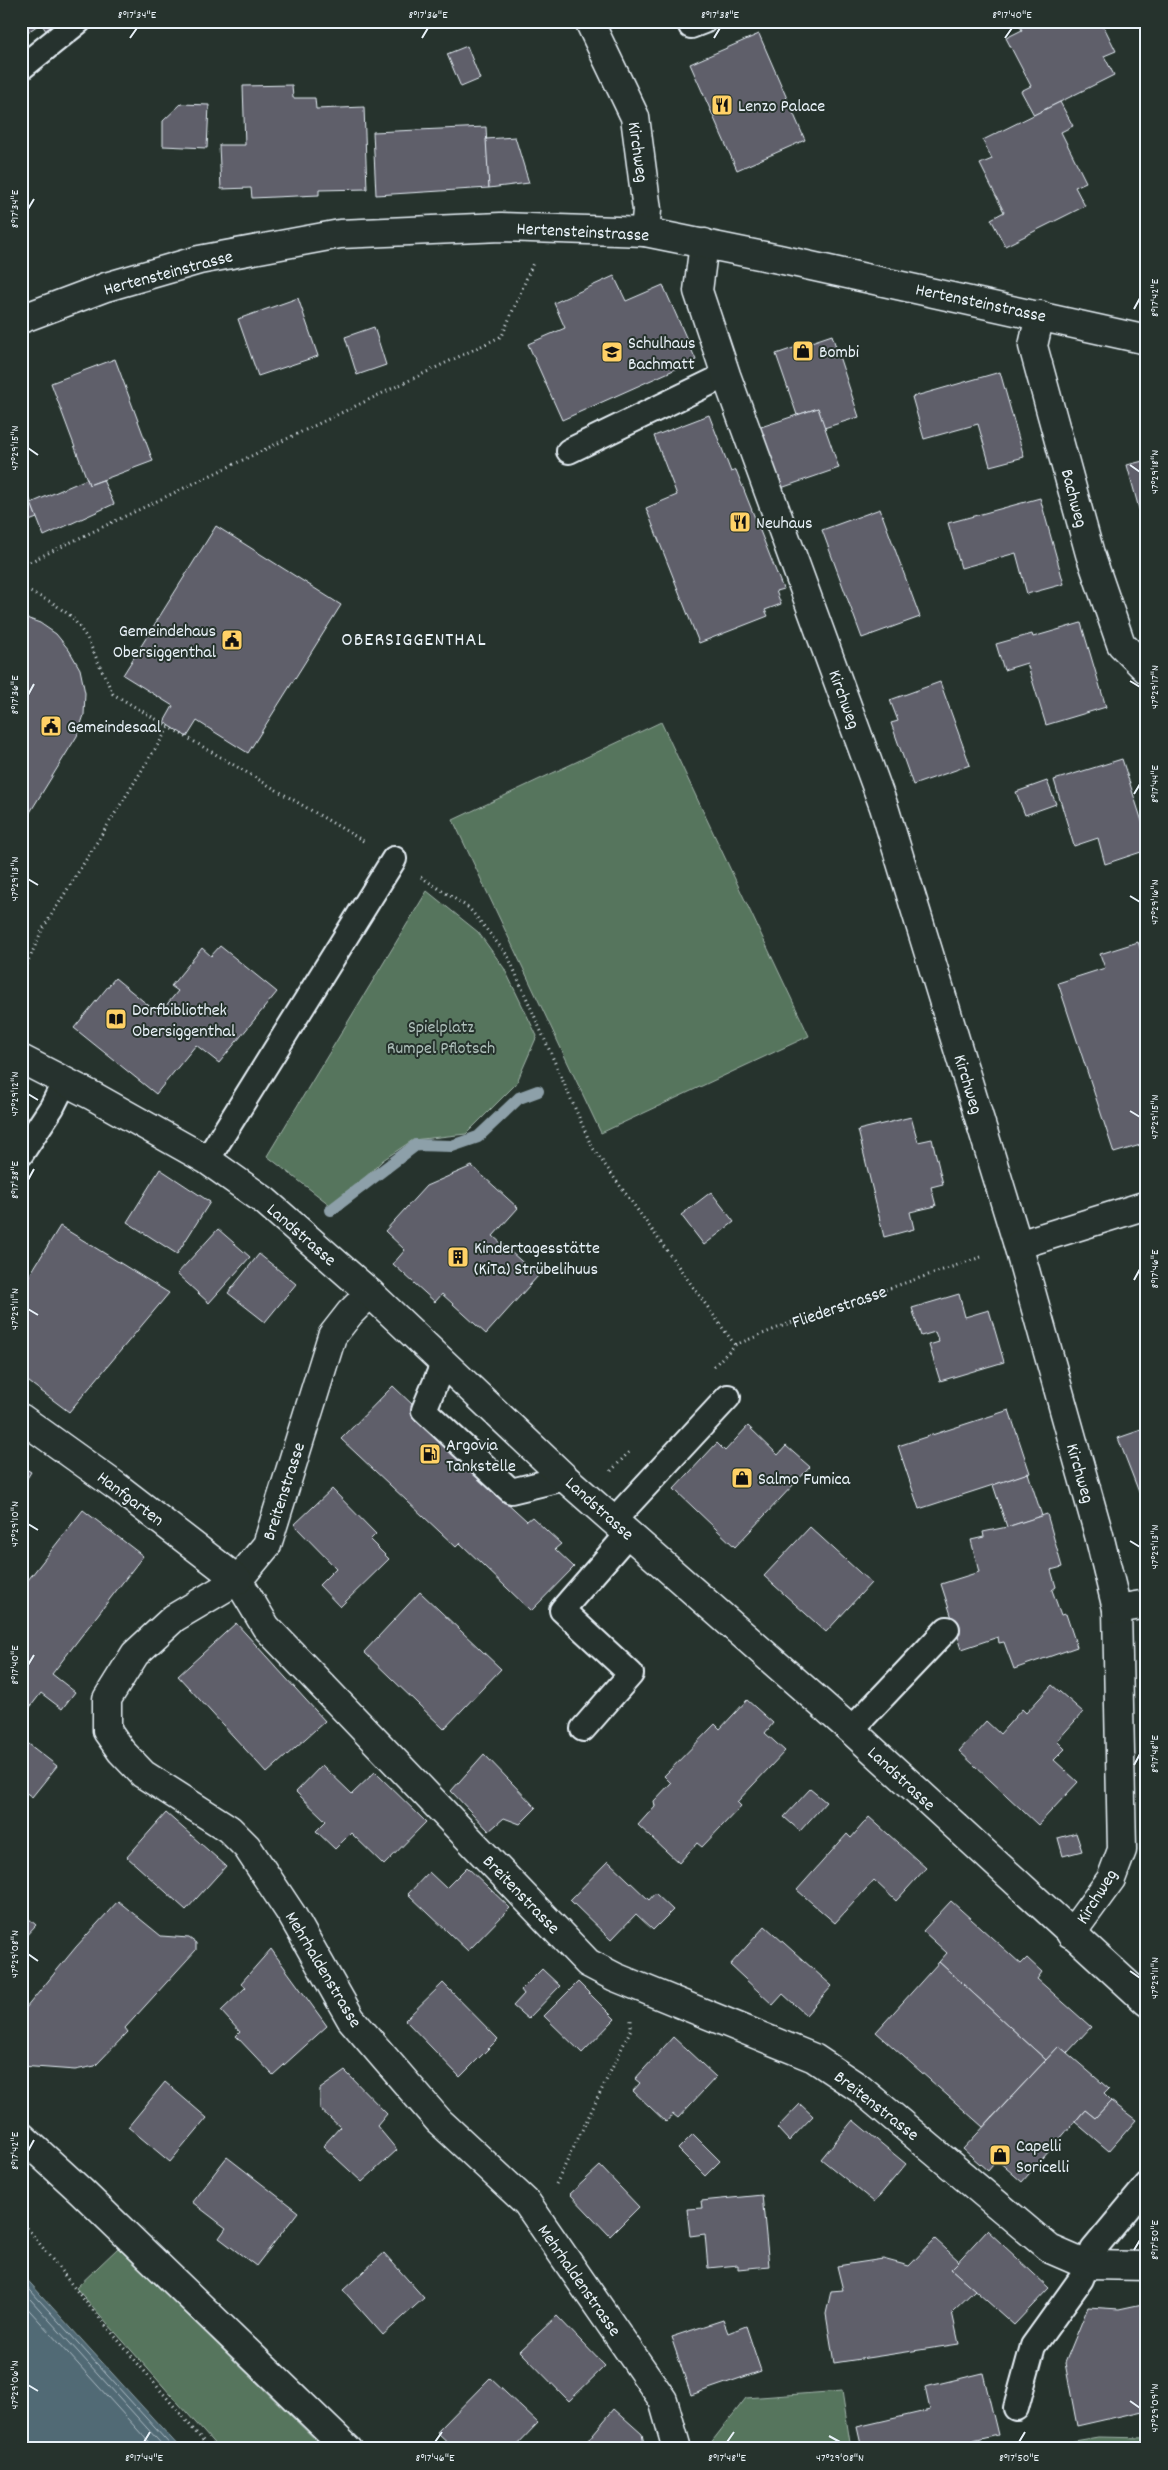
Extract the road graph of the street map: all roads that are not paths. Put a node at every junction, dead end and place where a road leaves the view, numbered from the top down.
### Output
1 (80, 21) edge
2 (589, 21) edge
3 (689, 21) edge
4 (704, 21) edge
5 (21, 68) edge
6 (645, 232) junction
7 (704, 243) junction
8 (1040, 315) junction
9 (21, 319) edge
10 (1147, 340) edge
11 (726, 375) junction
12 (569, 451) dead end
13 (1147, 670) edge
14 (394, 859) road end
15 (21, 1059) edge
16 (64, 1081) junction
17 (21, 1154) edge
18 (207, 1160) junction
19 (1147, 1205) edge
20 (1018, 1245) junction
21 (370, 1293) junction
22 (443, 1364) junction
23 (728, 1397) dead end
24 (21, 1418) edge
25 (565, 1478) junction
26 (621, 1528) junction
27 (238, 1580) junction
28 (1147, 1608) edge
29 (1117, 1609) junction
30 (947, 1629) dead end
31 (583, 1729) dead end
32 (851, 1730) junction
33 (1071, 1934) junction
34 (1147, 2002) edge
35 (21, 2136) edge
36 (1147, 2186) edge
37 (1087, 2265) junction
38 (1147, 2266) edge
39 (1016, 2408) dead end
40 (348, 2449) edge
41 (677, 2449) edge

1 - 5 lane
2 - 6 street, Kirchweg
3 - 4 lane
6 - 7 street, Hertensteinstrasse
6 - 9 street, Hertensteinstrasse
7 - 8 street, Hertensteinstrasse
7 - 11 street, Kirchweg
8 - 10 street, Hertensteinstrasse
8 - 13 street, Bachweg
11 - 12 lane
11 - 20 street, Kirchweg
14 - 18 lane
15 - 16 street, Landstrasse
16 - 17 lane
16 - 18 street, Landstrasse
18 - 21 street, Landstrasse
19 - 20 street
20 - 29 street, Kirchweg
21 - 22 street, Landstrasse
21 - 27 street, Breitenstrasse
22 - 25 street, Landstrasse
22 - 25 lane
23 - 26 lane
24 - 27 street, Hanfgarten
25 - 26 street, Landstrasse
26 - 31 lane
26 - 32 street, Landstrasse
27 - 37 street, Breitenstrasse
27 - 41 street, Mehrhaldenstrasse
28 - 29 street
29 - 33 street, Kirchweg
30 - 32 lane
32 - 33 street, Landstrasse
33 - 34 street, Landstrasse
35 - 40 street
36 - 37 lane
37 - 38 street, Breitenstrasse
37 - 39 lane

